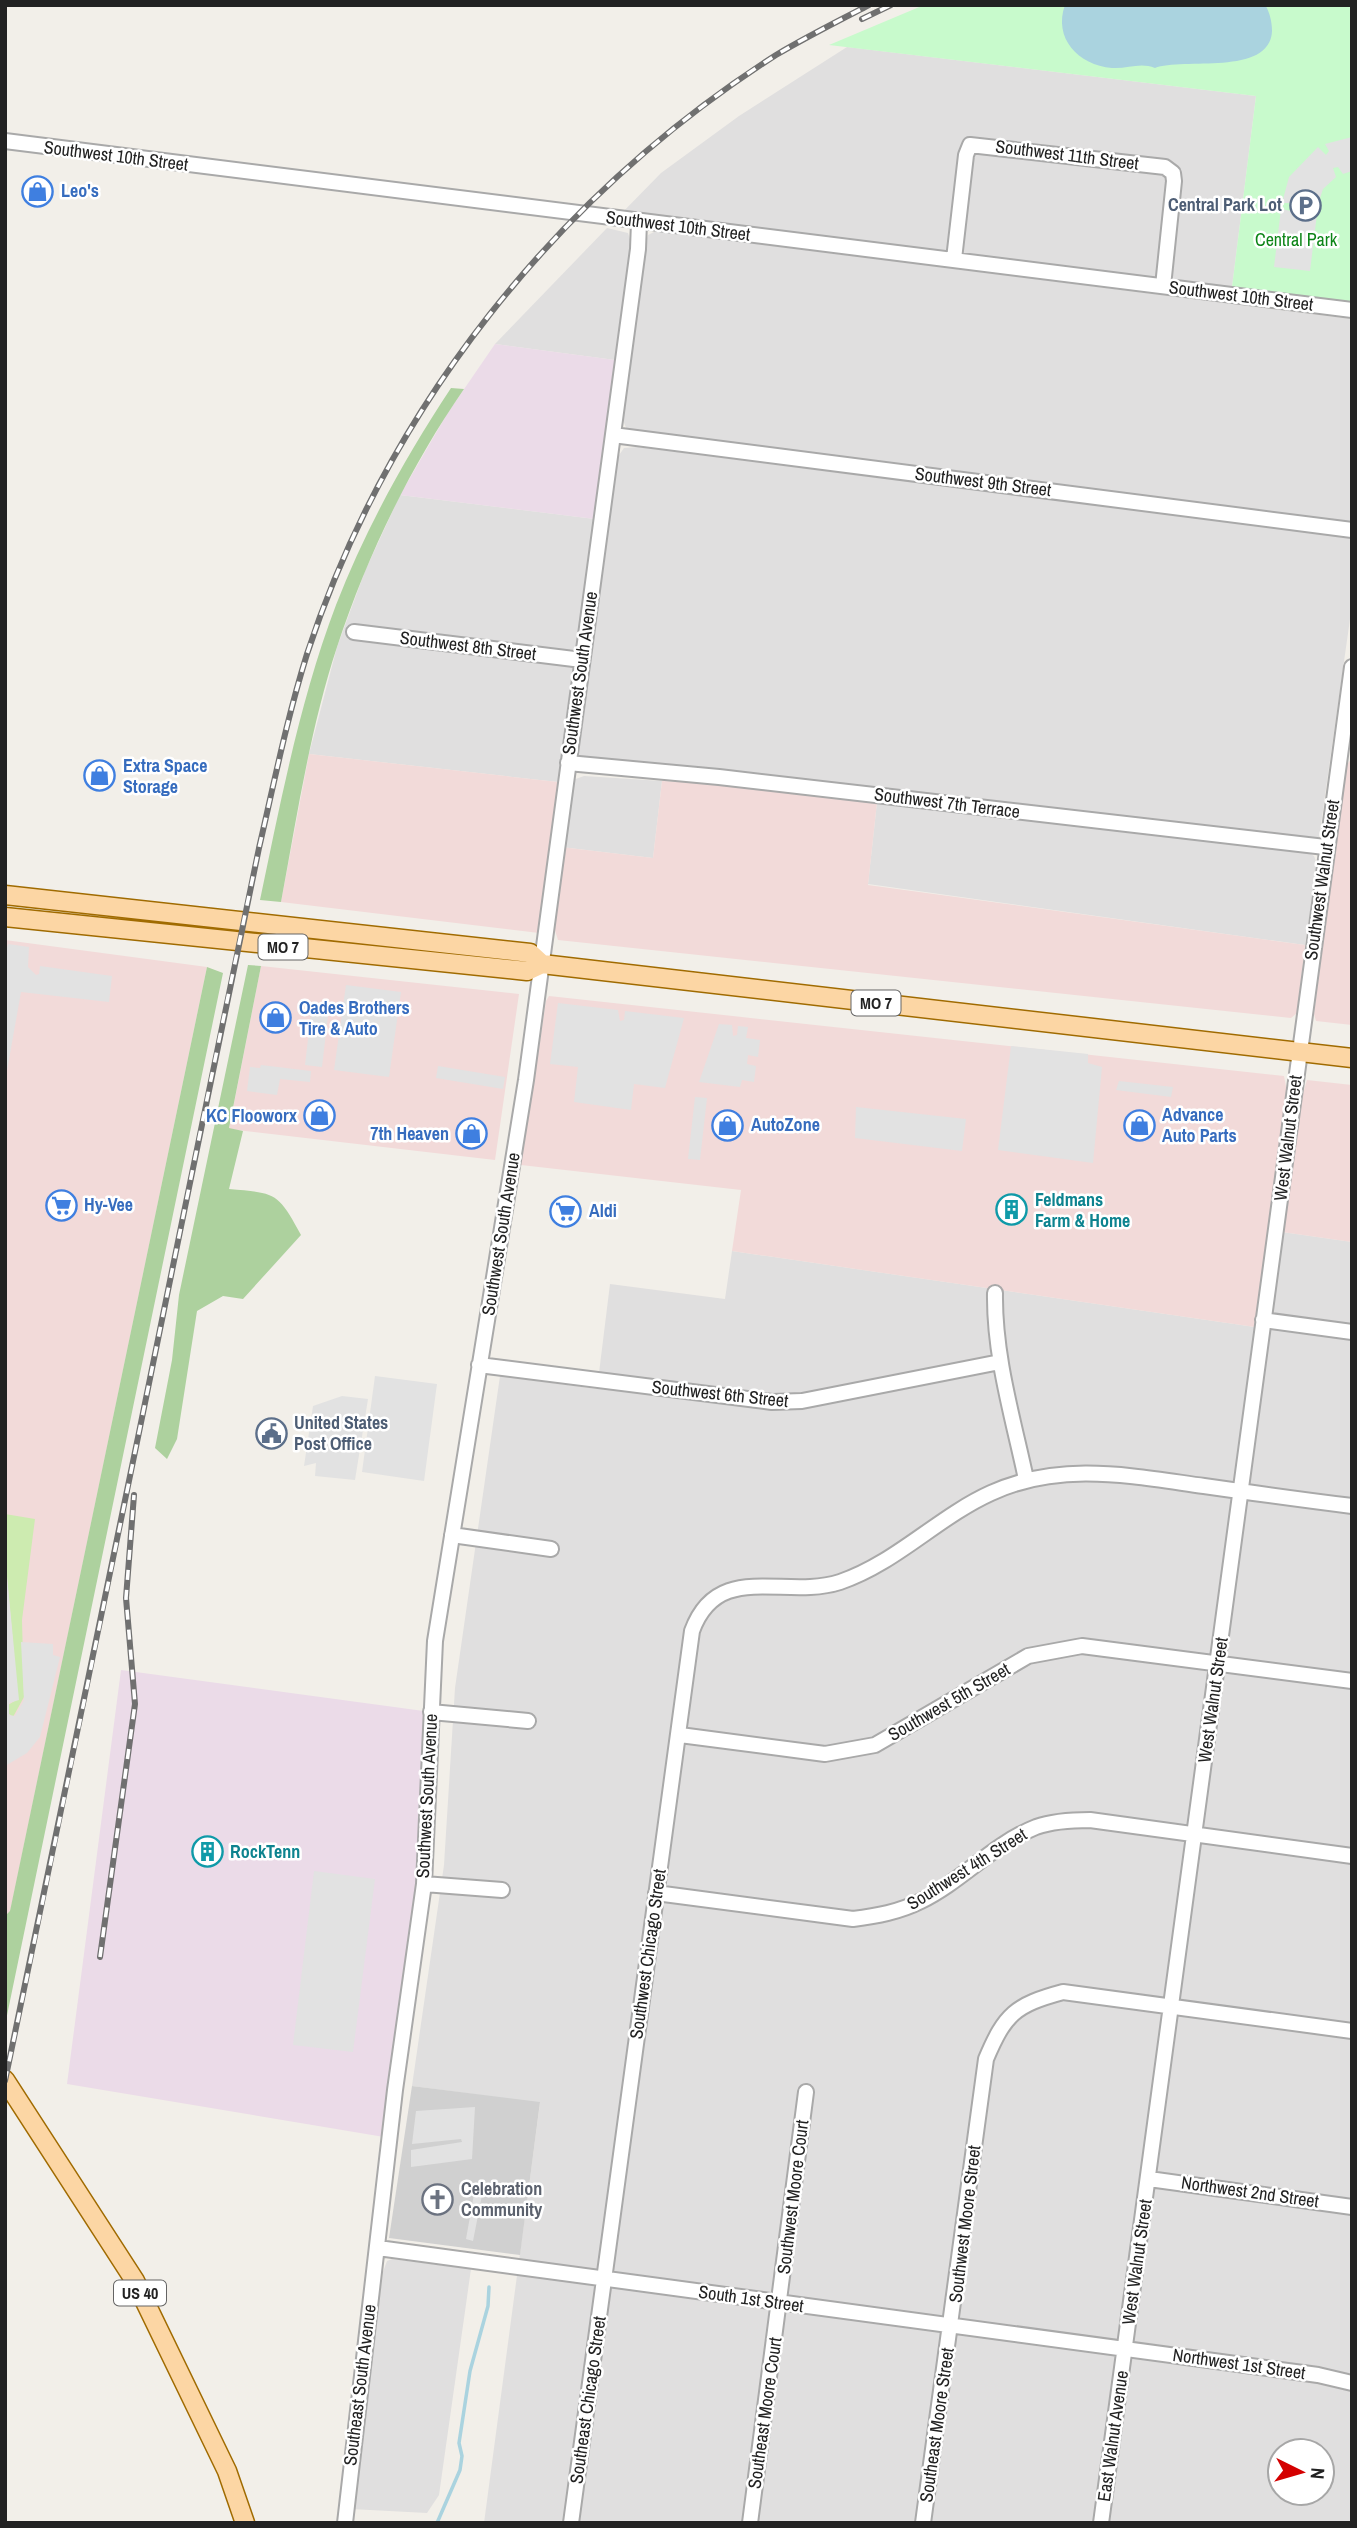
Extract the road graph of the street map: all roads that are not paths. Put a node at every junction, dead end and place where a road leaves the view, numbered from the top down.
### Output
1 (5, 141) edge
2 (639, 222) junction
3 (954, 259) junction
4 (1163, 286) junction
5 (1352, 310) edge
6 (613, 435) junction
7 (1352, 530) edge
8 (354, 632) dead end
9 (582, 660) junction
10 (1352, 667) edge
11 (1346, 747) edge
12 (568, 763) junction
13 (1325, 847) junction
14 (5, 895) edge
15 (5, 917) edge
16 (542, 964) junction
17 (1298, 1050) junction
18 (1352, 1058) edge
19 (995, 1293) dead end
20 (1263, 1320) junction
21 (1352, 1332) edge
22 (1000, 1362) junction
23 (480, 1365) junction
24 (1026, 1479) junction
25 (1240, 1491) junction
26 (1352, 1506) edge
27 (452, 1535) junction
28 (551, 1549) dead end
29 (1218, 1664) junction
30 (1352, 1681) edge
31 (431, 1712) junction
32 (528, 1721) dead end
33 (680, 1735) junction
34 (1194, 1835) junction
35 (1352, 1856) edge
36 (424, 1884) junction
37 (502, 1890) dead end
38 (656, 1894) junction
39 (1171, 2006) junction
40 (1352, 2031) edge
41 (5, 2080) edge
42 (806, 2092) dead end
43 (1149, 2179) junction
44 (1352, 2207) edge
45 (377, 2248) junction
46 (605, 2278) junction
47 (779, 2302) junction
48 (951, 2326) junction
49 (1125, 2349) junction
50 (1352, 2383) edge
51 (245, 2523) edge
52 (345, 2523) edge
53 (571, 2523) edge
54 (750, 2523) edge
55 (923, 2523) edge
56 (1101, 2523) edge

1 - 2 street, Southwest 10th Street
2 - 3 street, Southwest 10th Street
2 - 6 street, Southwest South Avenue
3 - 4 street, Southwest 10th Street
3 - 4 street, Southwest 11th Street
4 - 5 street, Southwest 10th Street
6 - 7 street, Southwest 9th Street
6 - 9 street, Southwest South Avenue
8 - 9 street, Southwest 8th Street
9 - 12 street, Southwest South Avenue
10 - 11 street, Southwest Walnut Street
11 - 13 street, Southwest Walnut Street
12 - 13 street, Southwest 7th Terrace
12 - 16 street, Southwest South Avenue
13 - 17 street, Southwest Walnut Street
14 - 16 main road, MO 7
15 - 16 main road, MO 7
16 - 17 main road, MO 7
16 - 23 street, Southwest South Avenue
17 - 18 main road, MO 7
17 - 20 street, West Walnut Street
19 - 22 street
20 - 21 street
20 - 25 street, West Walnut Street
22 - 23 street, Southwest 6th Street
22 - 24 street
23 - 27 street, Southwest South Avenue
24 - 25 street
24 - 33 street, Southwest Chicago Street
25 - 26 street
25 - 29 street, West Walnut Street
27 - 28 street
27 - 31 street, Southwest South Avenue
29 - 30 street, Southwest 5th Street
29 - 33 street, Southwest 5th Street
29 - 34 street, West Walnut Street
31 - 32 street
31 - 36 street, Southwest South Avenue
33 - 38 street, Southwest Chicago Street
34 - 35 street, Southwest 4th Street
34 - 38 street, Southwest 4th Street
34 - 39 street, West Walnut Street
36 - 37 street
36 - 45 street, Southwest South Avenue
38 - 46 street, Southwest Chicago Street
39 - 40 street, Southwest Moore Street
39 - 43 street, West Walnut Street
39 - 48 street, Southwest Moore Street
41 - 51 main road, US 40
42 - 47 street, Southwest Moore Court
43 - 44 street, Northwest 2nd Street
43 - 49 street, West Walnut Street
45 - 46 street, South 1st Street
45 - 52 street, Southeast South Avenue
46 - 47 street, South 1st Street
46 - 53 street, Southeast Chicago Street
47 - 48 street, South 1st Street
47 - 54 street, Southeast Moore Court
48 - 49 street, South 1st Street
48 - 55 street, Southeast Moore Street
49 - 50 street, Northwest 1st Street
49 - 56 street, East Walnut Avenue

